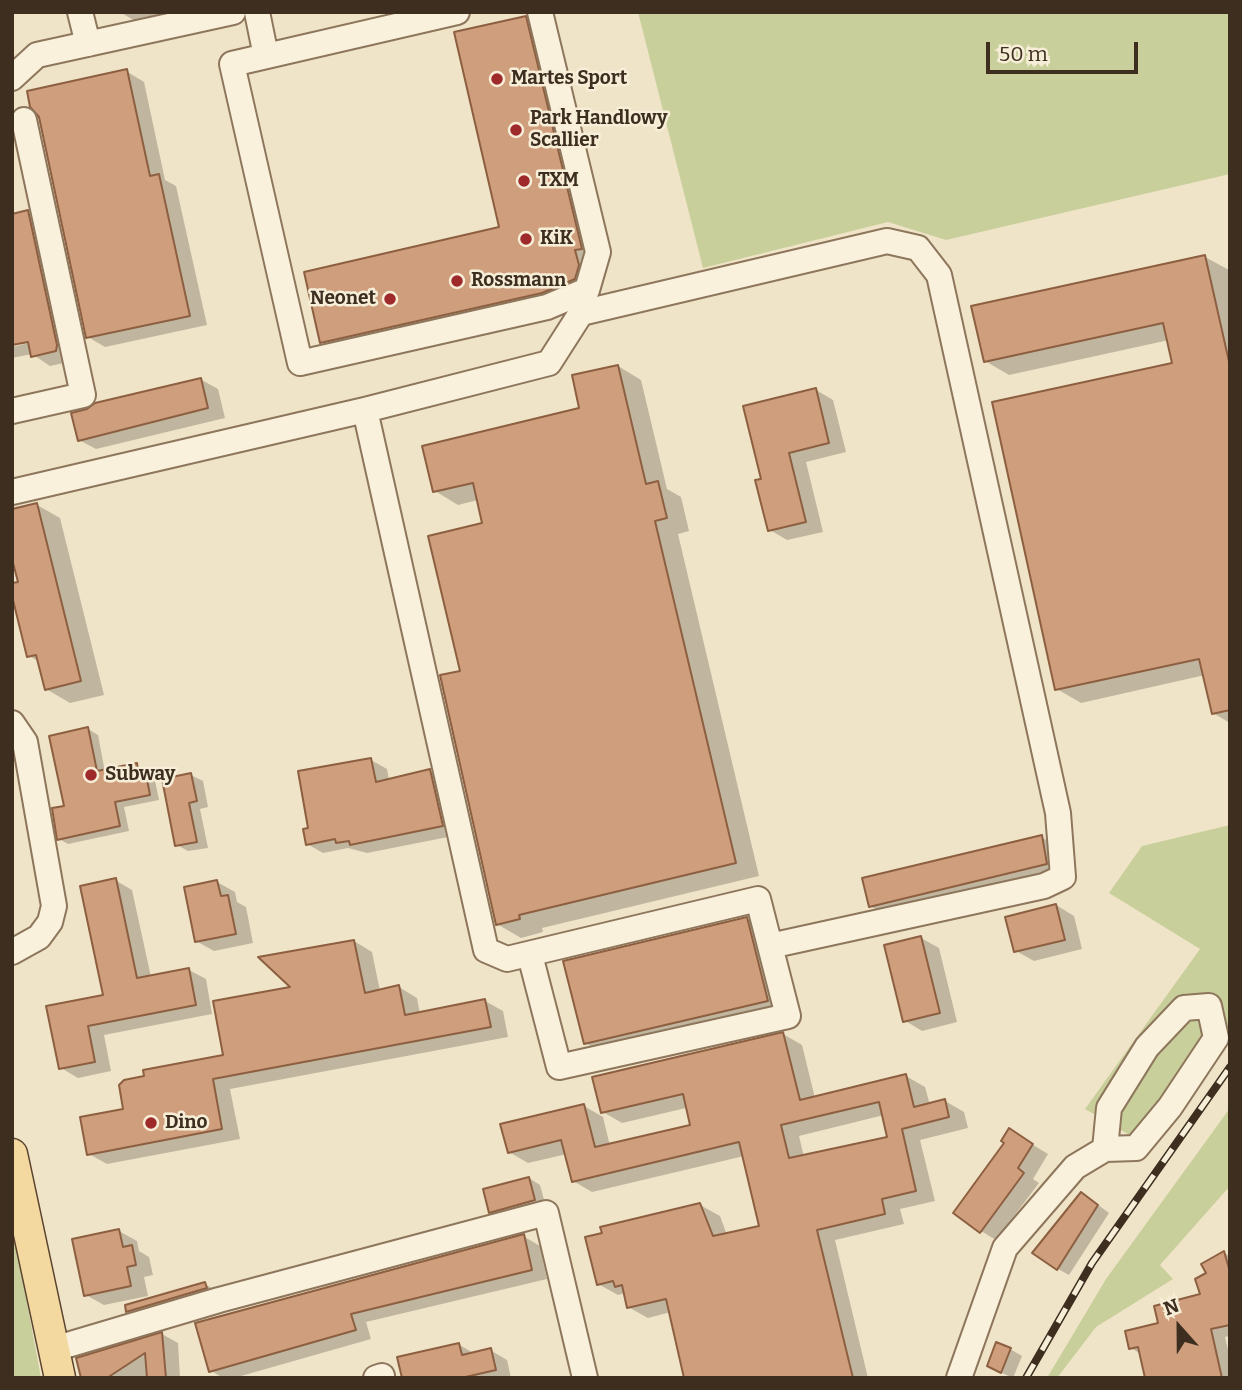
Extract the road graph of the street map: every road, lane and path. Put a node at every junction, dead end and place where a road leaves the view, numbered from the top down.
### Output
1 (80, 12) edge
2 (233, 12) edge
3 (257, 12) edge
4 (457, 12) edge
5 (540, 12) edge
6 (88, 44) junction
7 (266, 56) junction
8 (12, 78) edge
9 (24, 120) dead end
10 (365, 410) junction
11 (12, 411) edge
12 (12, 492) edge
13 (12, 723) edge
14 (770, 946) junction
15 (12, 952) edge
16 (530, 955) junction
17 (1105, 1149) junction
18 (12, 1154) edge
19 (57, 1363) edge
20 (585, 1378) edge
21 (959, 1378) edge

1 - 6 street
2 - 6 street
3 - 7 street
4 - 7 street
5 - 7 street
6 - 8 street
9 - 11 street
10 - 12 street
10 - 14 street
10 - 16 street
13 - 15 street
14 - 16 street
14 - 16 street
17 - 17 street
17 - 21 street
18 - 19 main road
19 - 20 street

